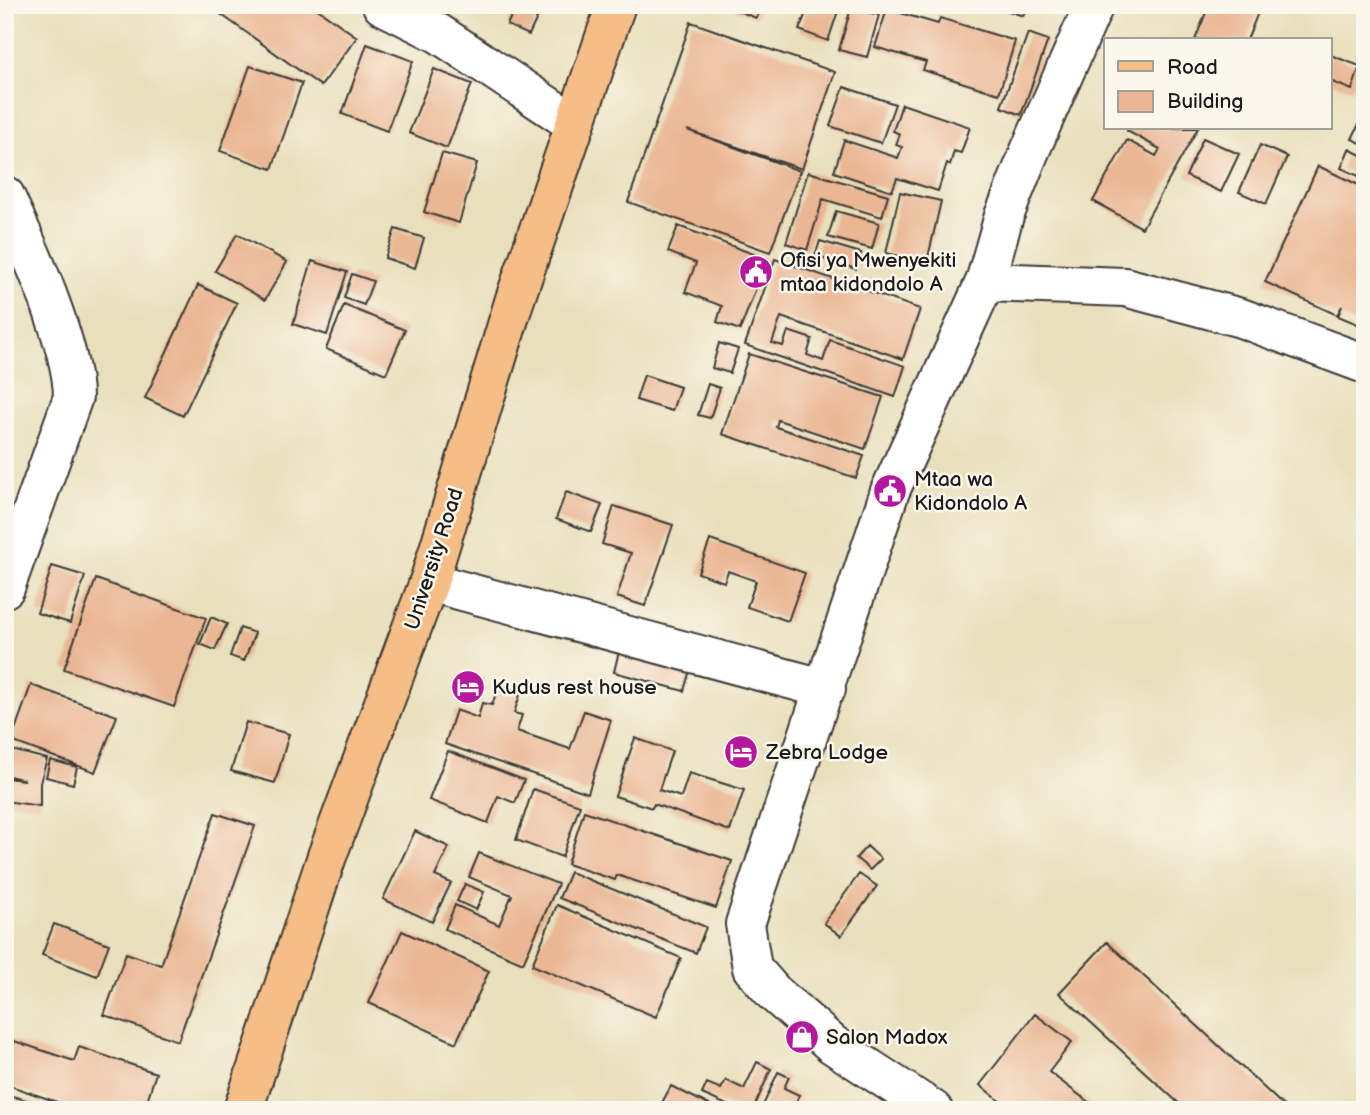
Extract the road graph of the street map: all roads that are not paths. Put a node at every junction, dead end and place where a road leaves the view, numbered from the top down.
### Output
1 (382, 5) edge
2 (616, 5) edge
3 (1094, 5) edge
4 (575, 124) junction
5 (5, 196) edge
6 (985, 282) junction
7 (1365, 364) edge
8 (429, 582) junction
9 (5, 588) edge
10 (826, 689) junction
11 (243, 1110) edge
12 (933, 1110) edge

1 - 4 street
2 - 4 main road, University Road
3 - 6 street
4 - 8 main road, University Road
5 - 9 street
6 - 7 street
6 - 10 street
8 - 10 street
8 - 11 main road, University Road
10 - 12 street

